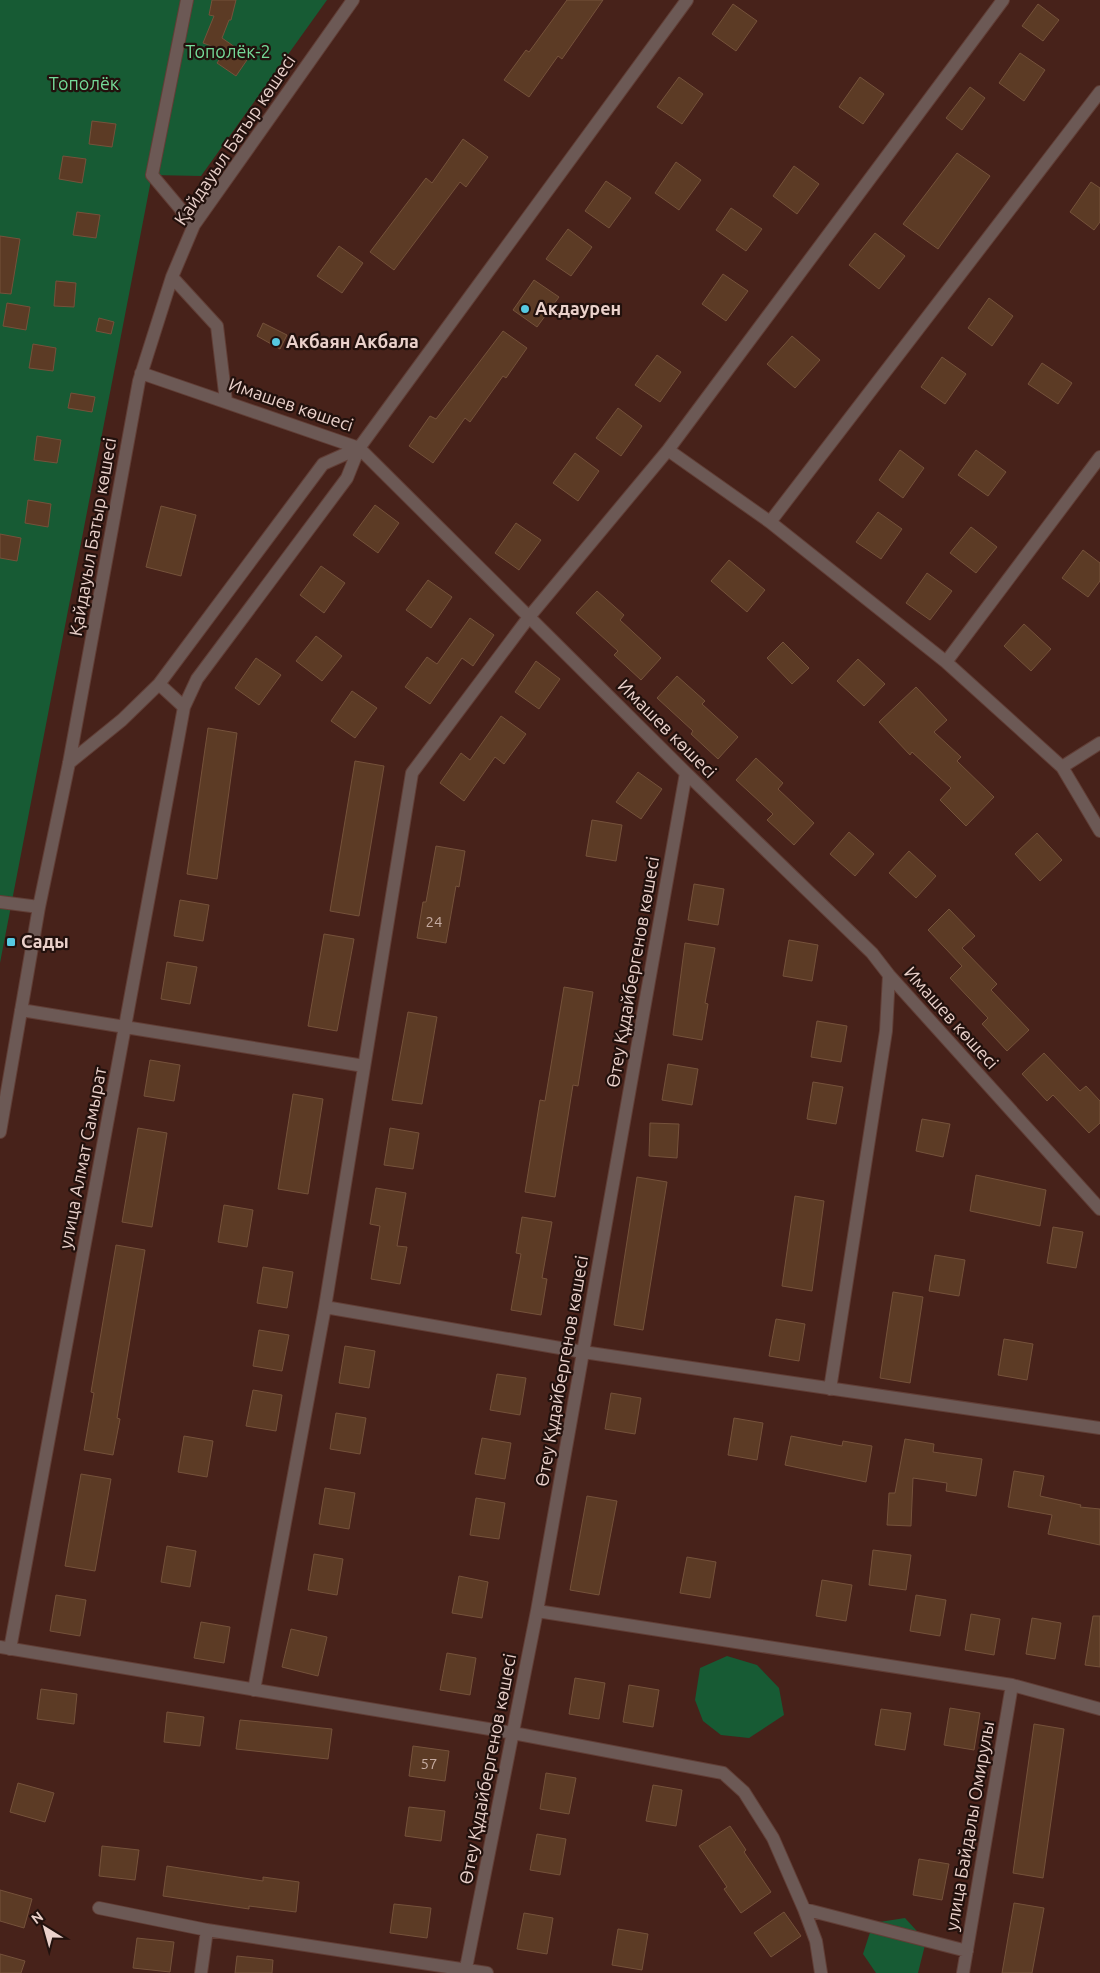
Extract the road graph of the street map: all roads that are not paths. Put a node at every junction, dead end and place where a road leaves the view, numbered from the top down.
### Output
1 (187, 0) edge
2 (353, 0) edge
3 (687, 0) edge
4 (1003, 0) edge
5 (1100, 92) edge
6 (194, 225) junction
7 (172, 277) junction
8 (141, 373) junction
9 (226, 401) junction
10 (359, 448) junction
11 (668, 450) junction
12 (1100, 457) edge
13 (770, 522) junction
14 (529, 617) junction
15 (946, 662) junction
16 (159, 684) junction
17 (184, 707) junction
18 (1100, 743) edge
19 (69, 763) junction
20 (1062, 768) junction
21 (686, 773) junction
22 (1100, 831) edge
23 (0, 902) edge
24 (39, 907) junction
25 (889, 975) junction
26 (21, 1010) junction
27 (126, 1027) junction
28 (364, 1066) junction
29 (0, 1132) edge
30 (1100, 1209) edge
31 (325, 1307) junction
32 (583, 1352) junction
33 (830, 1389) junction
34 (1100, 1428) edge
35 (537, 1611) junction
36 (5, 1648) edge
37 (1012, 1685) junction
38 (254, 1690) junction
39 (1100, 1710) edge
40 (513, 1733) junction
41 (99, 1908) dead end
42 (804, 1909) junction
43 (208, 1930) junction
44 (967, 1951) junction
45 (465, 1971) edge
46 (201, 1973) edge
47 (487, 1973) edge
48 (821, 1973) edge
49 (963, 1973) edge

1 - 6 street
2 - 6 street, Қайдауыл Батыр көшесі
3 - 10 street, улица Алмат Самырат
4 - 11 street
5 - 13 street
6 - 7 street, Қайдауыл Батыр көшесі
7 - 8 street, Қайдауыл Батыр көшесі
7 - 9 street
8 - 9 street, Имашев көшесі
8 - 19 street, Қайдауыл Батыр көшесі
9 - 10 street, Имашев көшесі
10 - 14 street, Имашев көшесі
10 - 16 street
10 - 17 street, улица Алмат Самырат
11 - 13 street
11 - 14 street
12 - 15 street
13 - 15 street
14 - 21 street, Имашев көшесі
14 - 28 street
15 - 20 street
16 - 17 street
16 - 19 street
17 - 27 street, улица Алмат Самырат
18 - 20 street
19 - 24 street, Қайдауыл Батыр көшесі
20 - 22 street
21 - 25 street, Имашев көшесі
21 - 32 street, Өтеу Құдайбергенов көшесі
23 - 24 street
24 - 26 street, Қайдауыл Батыр көшесі
25 - 30 street, Имашев көшесі
25 - 33 street
26 - 27 street
26 - 29 street, Қайдауыл Батыр көшесі
27 - 28 street
27 - 36 street, улица Алмат Самырат
28 - 31 street
31 - 32 street
31 - 38 street
32 - 33 street
32 - 35 street, Өтеу Құдайбергенов көшесі
33 - 34 street
35 - 37 street
35 - 40 street, Өтеу Құдайбергенов көшесі
36 - 38 street
37 - 39 street
37 - 44 street, улица Байдалы Омирулы
38 - 40 street
40 - 42 street
40 - 45 street, Өтеу Құдайбергенов көшесі
41 - 43 street
42 - 44 street
42 - 48 street
43 - 45 street
43 - 46 street
44 - 49 street, улица Байдалы Омирулы
45 - 47 street

